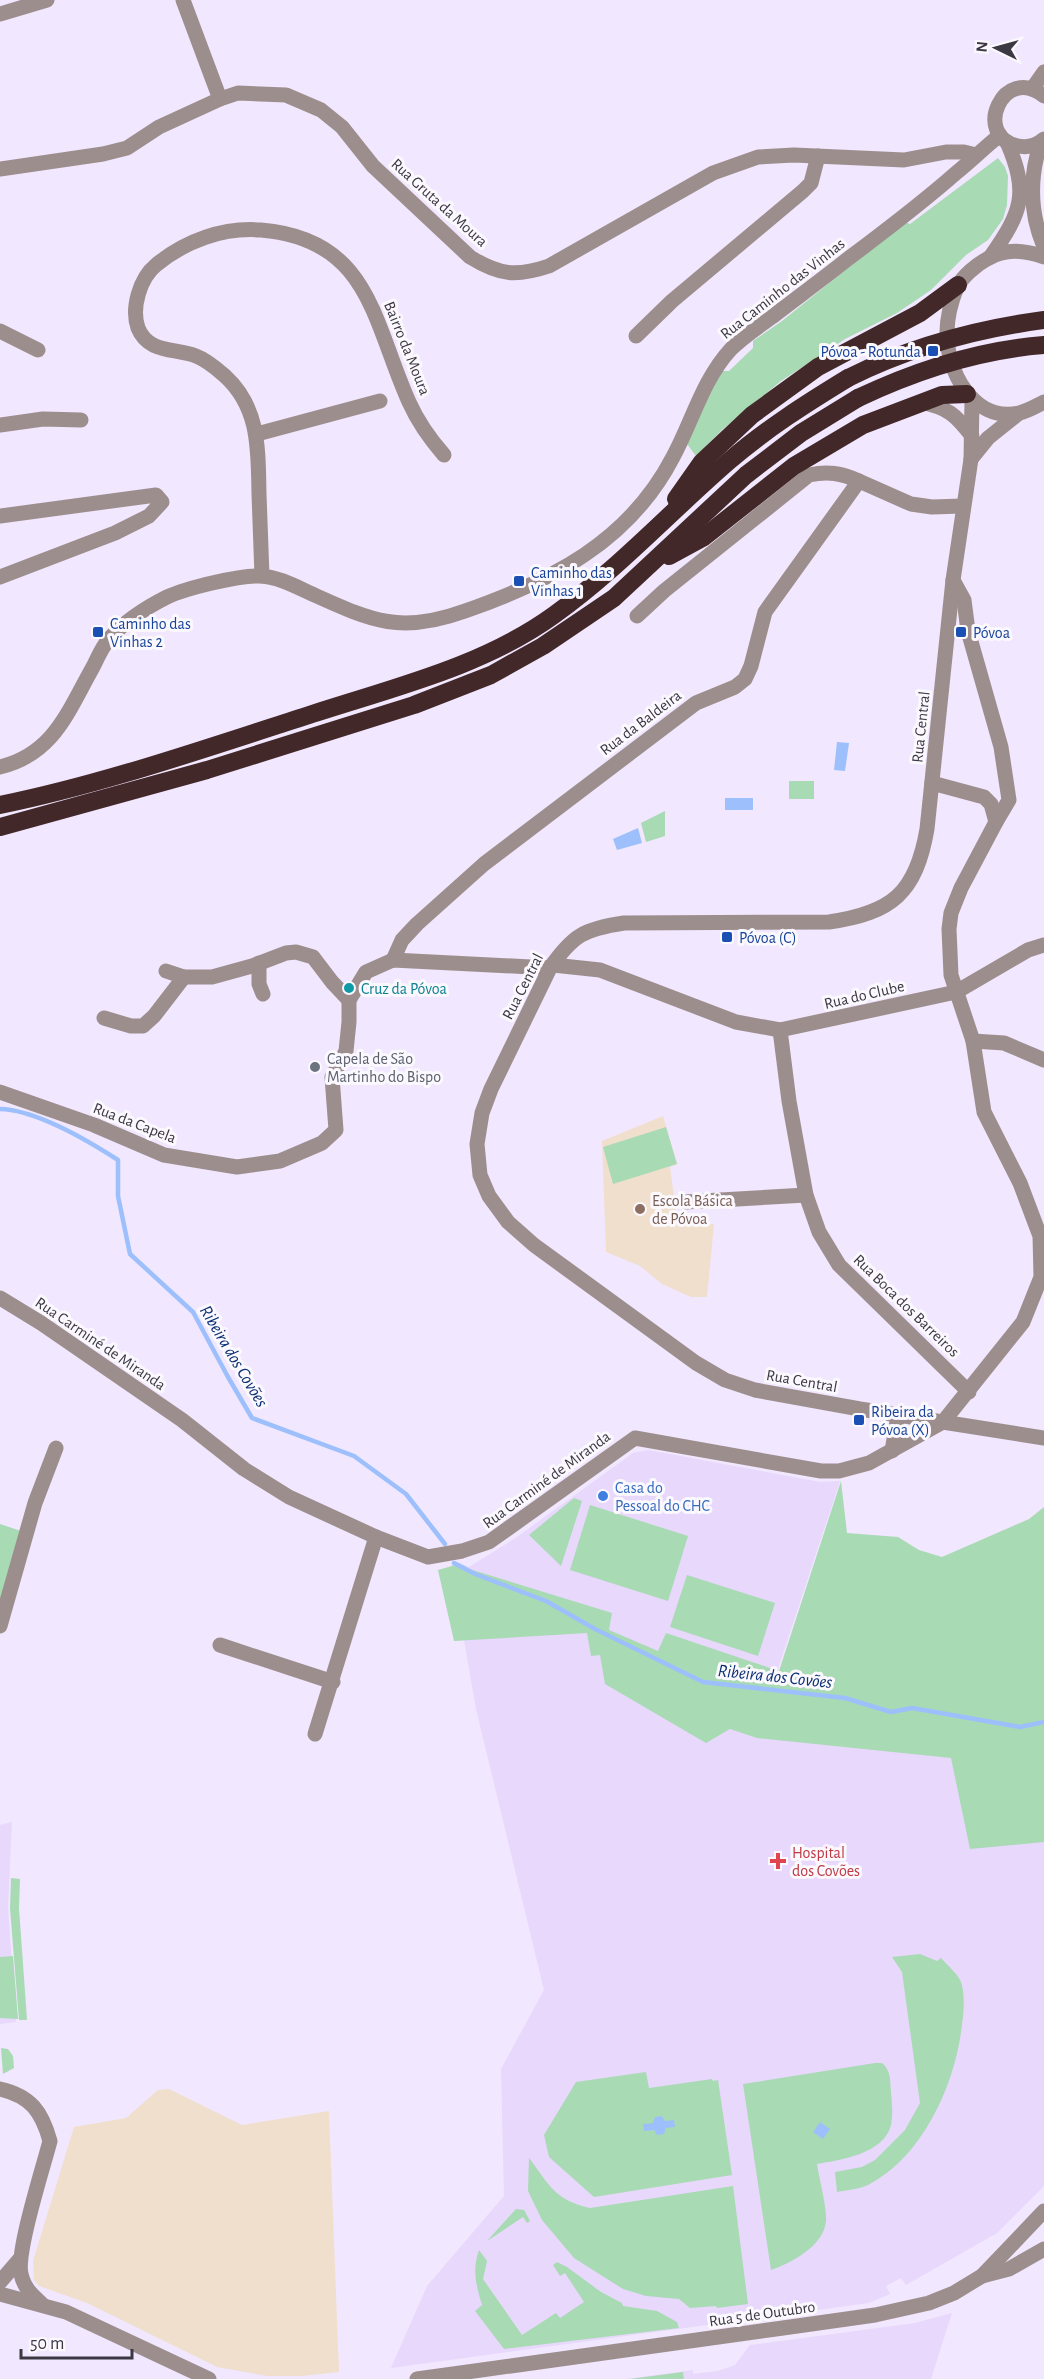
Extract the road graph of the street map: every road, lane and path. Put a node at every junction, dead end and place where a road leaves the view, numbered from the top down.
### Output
1 (47, 0) edge
2 (183, 0) edge
3 (0, 14) edge
4 (1044, 72) edge
5 (1038, 93) edge
6 (220, 99) junction
7 (1004, 138) junction
8 (1042, 140) edge
9 (976, 155) junction
10 (818, 156) junction
11 (0, 169) edge
12 (1044, 247) edge
13 (991, 256) junction
14 (1044, 258) edge
15 (958, 285) junction
16 (1044, 320) edge
17 (0, 331) edge
18 (636, 336) dead end
19 (1044, 345) edge
20 (38, 350) dead end
21 (969, 397) junction
22 (380, 401) dead end
23 (921, 402) junction
24 (1044, 402) edge
25 (1019, 413) junction
26 (81, 420) dead end
27 (0, 425) edge
28 (257, 434) junction
29 (972, 436) junction
30 (444, 455) dead end
31 (971, 459) junction
32 (859, 480) junction
33 (963, 506) junction
34 (0, 516) edge
35 (656, 528) junction
36 (644, 570) junction
37 (262, 576) junction
38 (0, 577) edge
39 (953, 580) junction
40 (637, 616) dead end
41 (0, 767) edge
42 (932, 783) junction
43 (0, 805) edge
44 (996, 822) junction
45 (0, 827) edge
46 (1044, 945) edge
47 (393, 960) junction
48 (259, 963) junction
49 (551, 966) junction
50 (166, 971) dead end
51 (366, 972) junction
52 (184, 977) junction
53 (334, 985) junction
54 (956, 992) junction
55 (262, 994) dead end
56 (349, 1000) junction
57 (104, 1018) dead end
58 (780, 1030) junction
59 (973, 1041) junction
60 (1044, 1060) edge
61 (0, 1092) edge
62 (806, 1195) junction
63 (686, 1202) dead end
64 (0, 1298) edge
65 (969, 1392) junction
66 (898, 1415) junction
67 (943, 1422) junction
68 (1044, 1438) edge
69 (56, 1448) dead end
70 (892, 1451) junction
71 (376, 1537) junction
72 (0, 1626) edge
73 (220, 1645) dead end
74 (333, 1682) junction
75 (315, 1734) dead end
76 (0, 2089) edge
77 (1044, 2211) edge
78 (1039, 2229) edge
79 (1044, 2249) edge
80 (19, 2260) junction
81 (982, 2276) junction
82 (0, 2282) edge
83 (0, 2294) edge
84 (42, 2304) junction
85 (446, 2377) edge
86 (209, 2379) edge
87 (417, 2379) edge

1 - 3 street
2 - 6 street
4 - 5 street
5 - 7 street
6 - 10 street, Rua Gruta da Moura
6 - 11 street, Rua Gruta da Moura
7 - 8 street
7 - 9 street, Rua Caminho das Vinhas
7 - 13 street
8 - 12 street
9 - 10 street, Rua Gruta da Moura
9 - 37 street, Rua Caminho das Vinhas
10 - 18 street
13 - 14 street
13 - 15 street
15 - 21 street
15 - 35 highway
16 - 35 highway, bridge
17 - 20 street
19 - 36 highway, bridge
21 - 23 highway
21 - 25 street
21 - 29 street, Rua Central
22 - 28 street
23 - 29 street
23 - 36 highway
24 - 25 street
25 - 31 street
26 - 27 street
28 - 30 street, Bairro da Moura
28 - 37 street, Bairro da Moura
29 - 31 street, Rua Central
31 - 33 street, Rua Central
32 - 33 street
32 - 40 street
32 - 47 street, Rua da Baldeira
33 - 39 street, Rua Central
34 - 38 street
35 - 43 highway
36 - 45 highway
37 - 41 street, Rua Caminho das Vinhas
39 - 42 street, Rua Central
39 - 44 street, Rua Carminé de Miranda
42 - 44 street
42 - 49 street, Rua Central
44 - 54 street, Rua Carminé de Miranda
46 - 54 street, Rua do Clube
47 - 49 street
47 - 51 street
48 - 52 street
48 - 53 street
48 - 55 street
49 - 58 street
49 - 66 street, Rua Central
50 - 52 street
51 - 53 street
51 - 56 street
52 - 57 street
53 - 56 street
54 - 58 street, Rua do Clube
54 - 59 street, Rua Carminé de Miranda
56 - 61 street, Rua da Capela
58 - 62 street, Rua Boca dos Barreiros
59 - 60 street
59 - 65 street, Rua Carminé de Miranda
62 - 63 street
62 - 65 street, Rua Boca dos Barreiros
64 - 71 street, Rua Carminé de Miranda
65 - 67 street, Rua Carminé de Miranda
66 - 67 street, Rua Central
66 - 70 street
67 - 68 street, Rua Central
67 - 70 street, Rua Carminé de Miranda
69 - 72 street
70 - 71 street, Rua Carminé de Miranda
71 - 74 street
73 - 74 street
74 - 75 street
76 - 80 street
77 - 78 street, Rua 5 de Outubro
78 - 81 street, Rua 5 de Outubro
79 - 81 street
80 - 82 street
80 - 84 street
81 - 85 street, Rua 5 de Outubro
83 - 84 street
84 - 86 street
85 - 87 street, Rua 5 de Outubro

